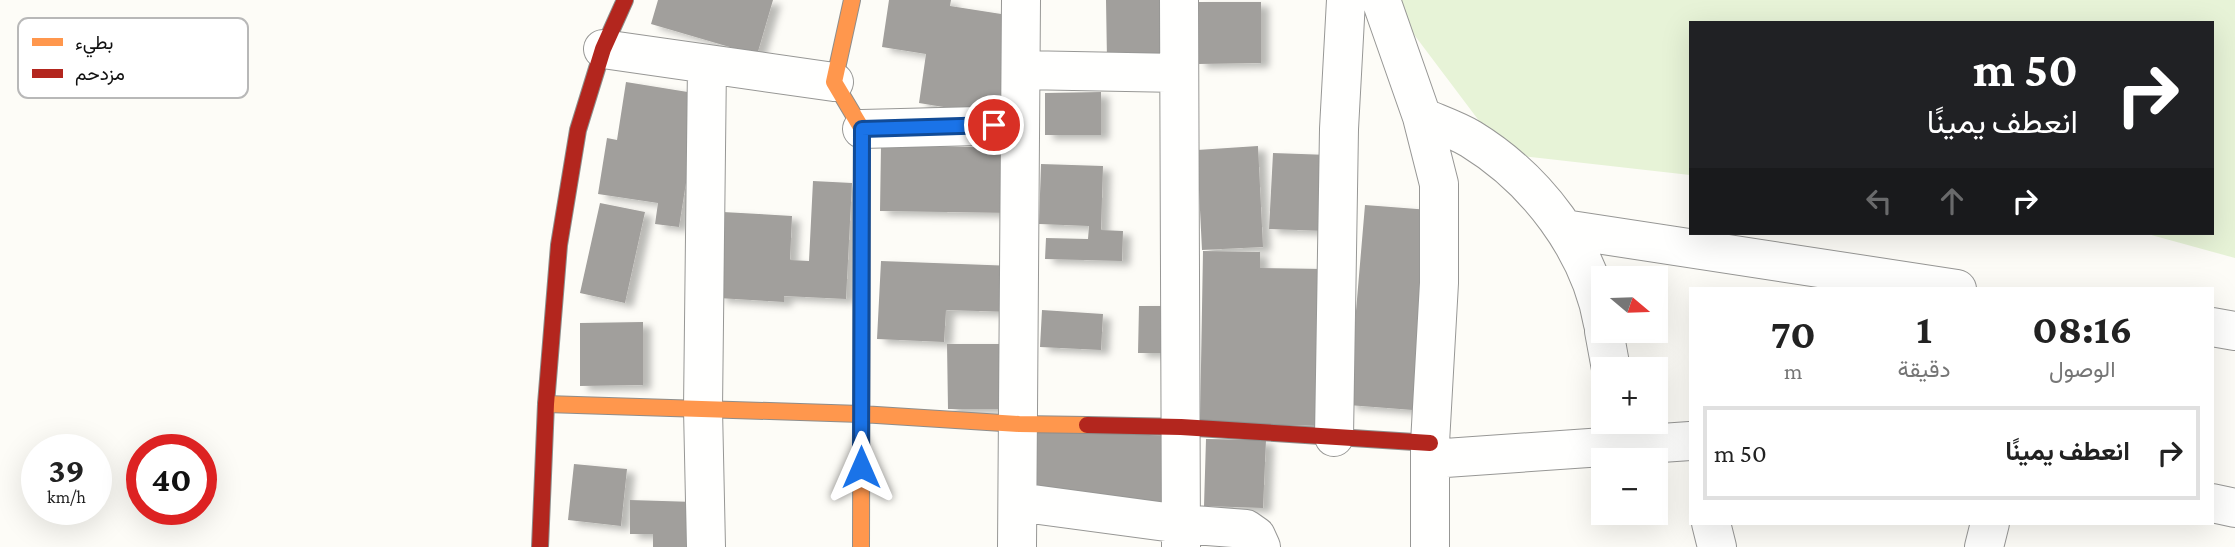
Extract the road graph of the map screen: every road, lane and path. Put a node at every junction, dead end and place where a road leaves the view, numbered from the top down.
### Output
1 (625, 0) edge
2 (852, 0) edge
3 (1021, 0) edge
4 (1179, 0) edge
5 (1346, 0) edge
6 (1381, 0) edge
7 (603, 49) junction
8 (707, 64) junction
9 (1021, 70) junction
10 (1179, 73) junction
11 (834, 82) junction
12 (1422, 117) junction
13 (1020, 125) junction
14 (862, 129) junction
15 (1564, 229) junction
16 (1591, 278) edge
17 (1944, 287) edge
18 (2214, 327) edge
19 (2235, 331) edge
20 (546, 404) junction
21 (703, 409) junction
22 (861, 414) junction
23 (1019, 424) junction
24 (1181, 427) junction
25 (1609, 434) edge
26 (1629, 434) edge
27 (1334, 437) junction
28 (1689, 441) edge
29 (1430, 451) junction
30 (1018, 502) junction
31 (2214, 503) edge
32 (2235, 508) edge
33 (1712, 525) edge
34 (1990, 525) edge
35 (1181, 536) edge
36 (540, 547) edge
37 (706, 547) edge
38 (862, 547) edge
39 (1017, 547) edge
40 (1261, 547) edge
41 (1430, 547) edge
42 (1717, 547) edge
43 (1984, 547) edge

1 - 7 street
2 - 11 street
3 - 9 street
4 - 10 street
5 - 27 street
6 - 12 street
7 - 8 street
7 - 20 street
8 - 11 street
8 - 21 street
9 - 10 street
9 - 13 street
10 - 24 street
11 - 14 street
12 - 15 street
12 - 29 street
13 - 14 street
13 - 23 street
14 - 22 street
15 - 16 street
15 - 17 street
18 - 19 street
20 - 21 street
20 - 36 street
21 - 22 street
21 - 37 street
22 - 23 street
22 - 38 street
23 - 24 street
23 - 30 street
24 - 27 street
24 - 35 street
25 - 29 street
26 - 28 street
27 - 29 street
29 - 41 street
30 - 35 street
30 - 39 street
31 - 32 street
33 - 42 street
34 - 43 street
35 - 40 street

